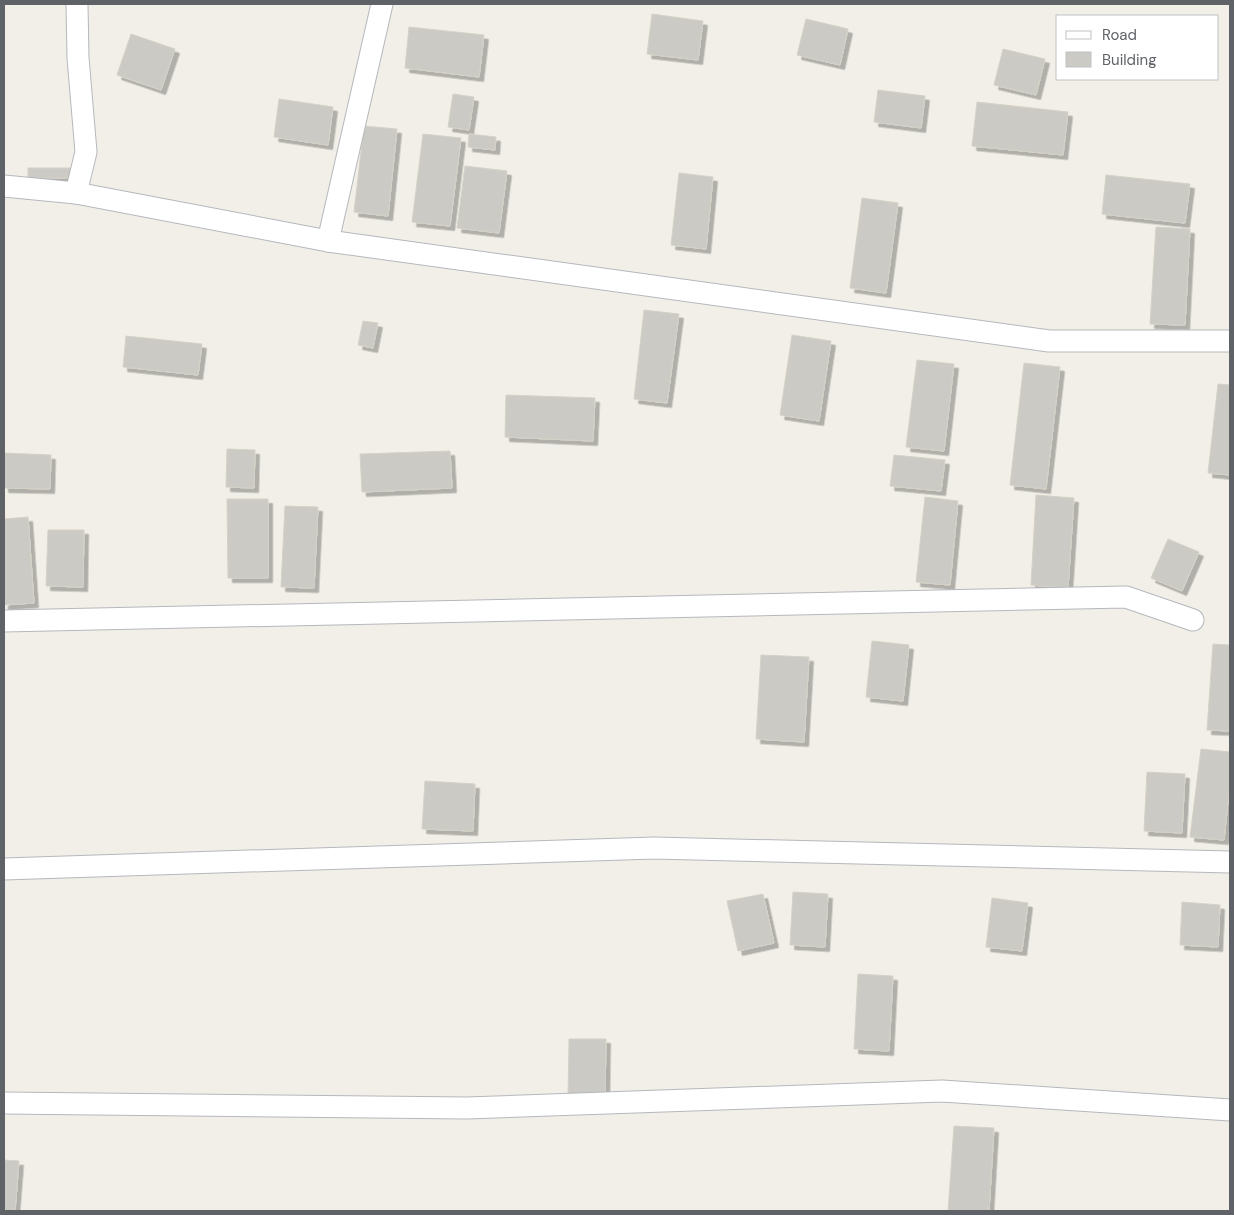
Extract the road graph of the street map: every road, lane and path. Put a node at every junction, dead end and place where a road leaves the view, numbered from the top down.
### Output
1 (77, 4) edge
2 (382, 4) edge
3 (4, 186) edge
4 (76, 193) junction
5 (328, 241) junction
6 (1230, 341) edge
7 (1194, 620) dead end
8 (4, 621) edge
9 (1230, 862) edge
10 (4, 869) edge
11 (4, 1103) edge
12 (1230, 1110) edge

1 - 4 street
2 - 5 street
3 - 4 street
4 - 5 street
5 - 6 street
7 - 8 street
9 - 10 street
11 - 12 street

